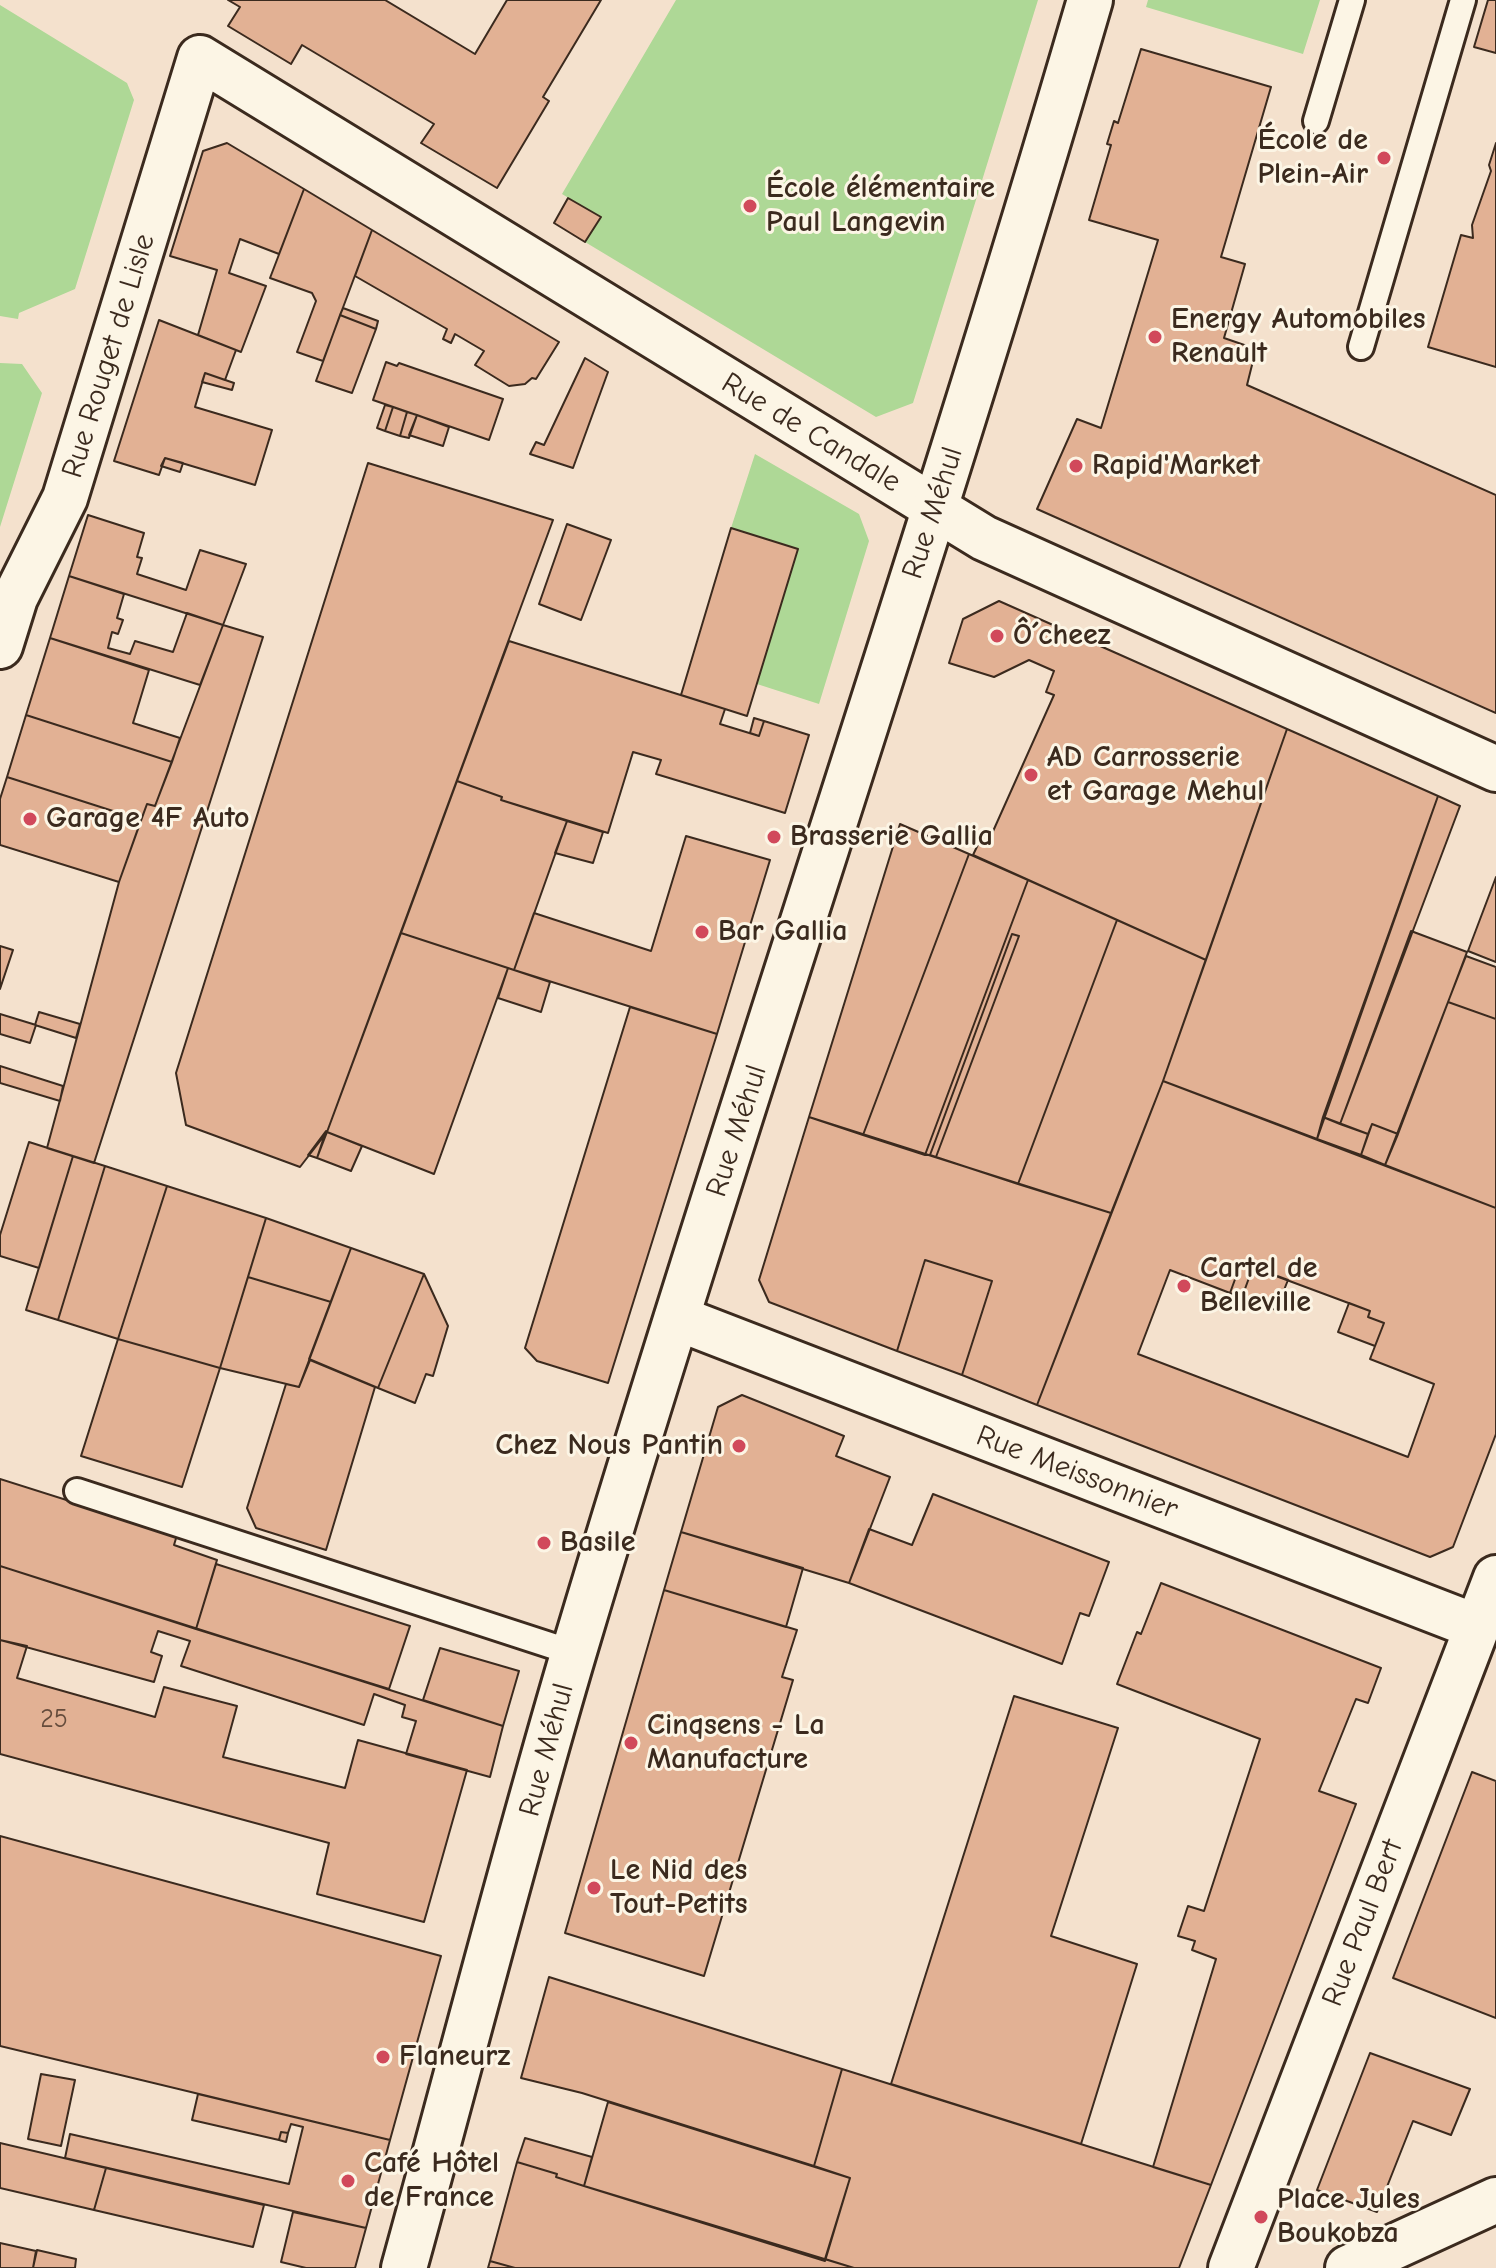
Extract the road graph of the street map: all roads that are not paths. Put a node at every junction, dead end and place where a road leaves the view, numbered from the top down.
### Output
1 (1090, 0) edge
2 (1352, 0) edge
3 (1463, 0) edge
4 (200, 58) joint
5 (1316, 121) dead end
6 (1361, 347) dead end
7 (934, 509) junction
8 (0, 646) edge
9 (1496, 769) edge
10 (677, 1318) junction
11 (77, 1491) dead end
12 (1496, 1578) edge
13 (1477, 1627) junction
14 (574, 1653) junction
15 (1496, 2200) edge
16 (404, 2268) edge
17 (1231, 2268) edge
18 (1348, 2268) edge

1 - 7 street, Rue Méhul
2 - 5 lane
3 - 6 lane
4 - 7 street, Rue de Candale
4 - 8 street, Rue Rouget de Lisle
7 - 9 street, Rue de Candale
7 - 10 street, Rue Méhul
10 - 13 street, Rue Meissonnier
10 - 14 street, Rue Méhul
11 - 14 lane
12 - 13 street, Rue Paul Bert
13 - 17 street, Rue Paul Bert
14 - 16 street, Rue Méhul
15 - 18 street

